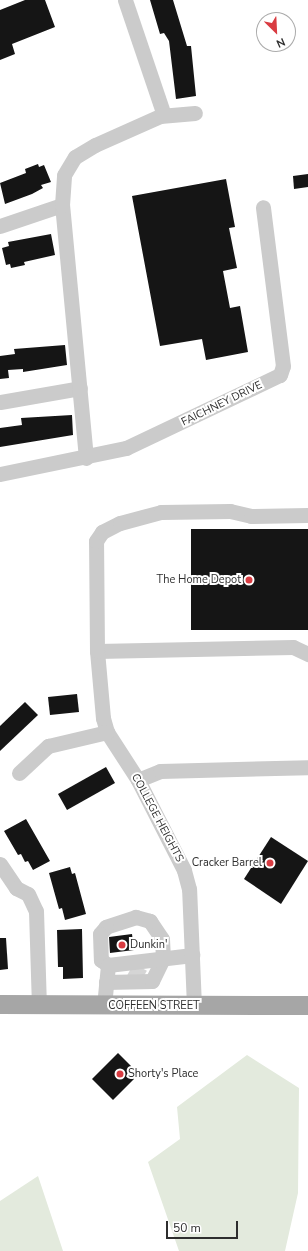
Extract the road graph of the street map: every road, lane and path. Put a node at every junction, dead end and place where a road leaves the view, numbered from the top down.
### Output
1 (125, 0) edge
2 (195, 113) dead end
3 (164, 115) junction
4 (62, 205) junction
5 (263, 207) dead end
6 (0, 226) edge
7 (80, 388) junction
8 (0, 402) edge
9 (86, 458) junction
10 (0, 474) edge
11 (308, 515) edge
12 (97, 650) junction
13 (308, 654) edge
14 (107, 732) junction
15 (308, 766) edge
16 (19, 773) dead end
17 (138, 780) junction
18 (0, 864) edge
19 (192, 954) junction
20 (163, 958) junction
21 (108, 965) junction
22 (129, 973) junction
23 (152, 981) junction
24 (0, 1004) edge
25 (39, 1005) junction
26 (308, 1005) edge
27 (104, 1006) junction
28 (152, 1006) junction
29 (194, 1006) junction

1 - 3 street
2 - 3 street
3 - 4 street
4 - 6 street
4 - 7 street
5 - 9 street, FAICHNEY DRIVE
7 - 8 street
7 - 9 street
9 - 10 street, FAICHNEY DRIVE
11 - 12 street, COLLEGE HEIGHTS
12 - 13 street
12 - 14 street, COLLEGE HEIGHTS
14 - 16 street
14 - 17 street, COLLEGE HEIGHTS
15 - 17 street
17 - 19 street, COLLEGE HEIGHTS
18 - 25 street
19 - 20 street
19 - 29 street, COLLEGE HEIGHTS
20 - 21 street
20 - 22 street
20 - 23 street
21 - 22 street
21 - 22 street
22 - 23 street
22 - 27 street
23 - 28 street
24 - 25 main road, COFFEEN STREET
25 - 27 main road, COFFEEN STREET
26 - 29 main road, COFFEEN STREET
27 - 28 main road, COFFEEN STREET
28 - 29 main road, COFFEEN STREET

